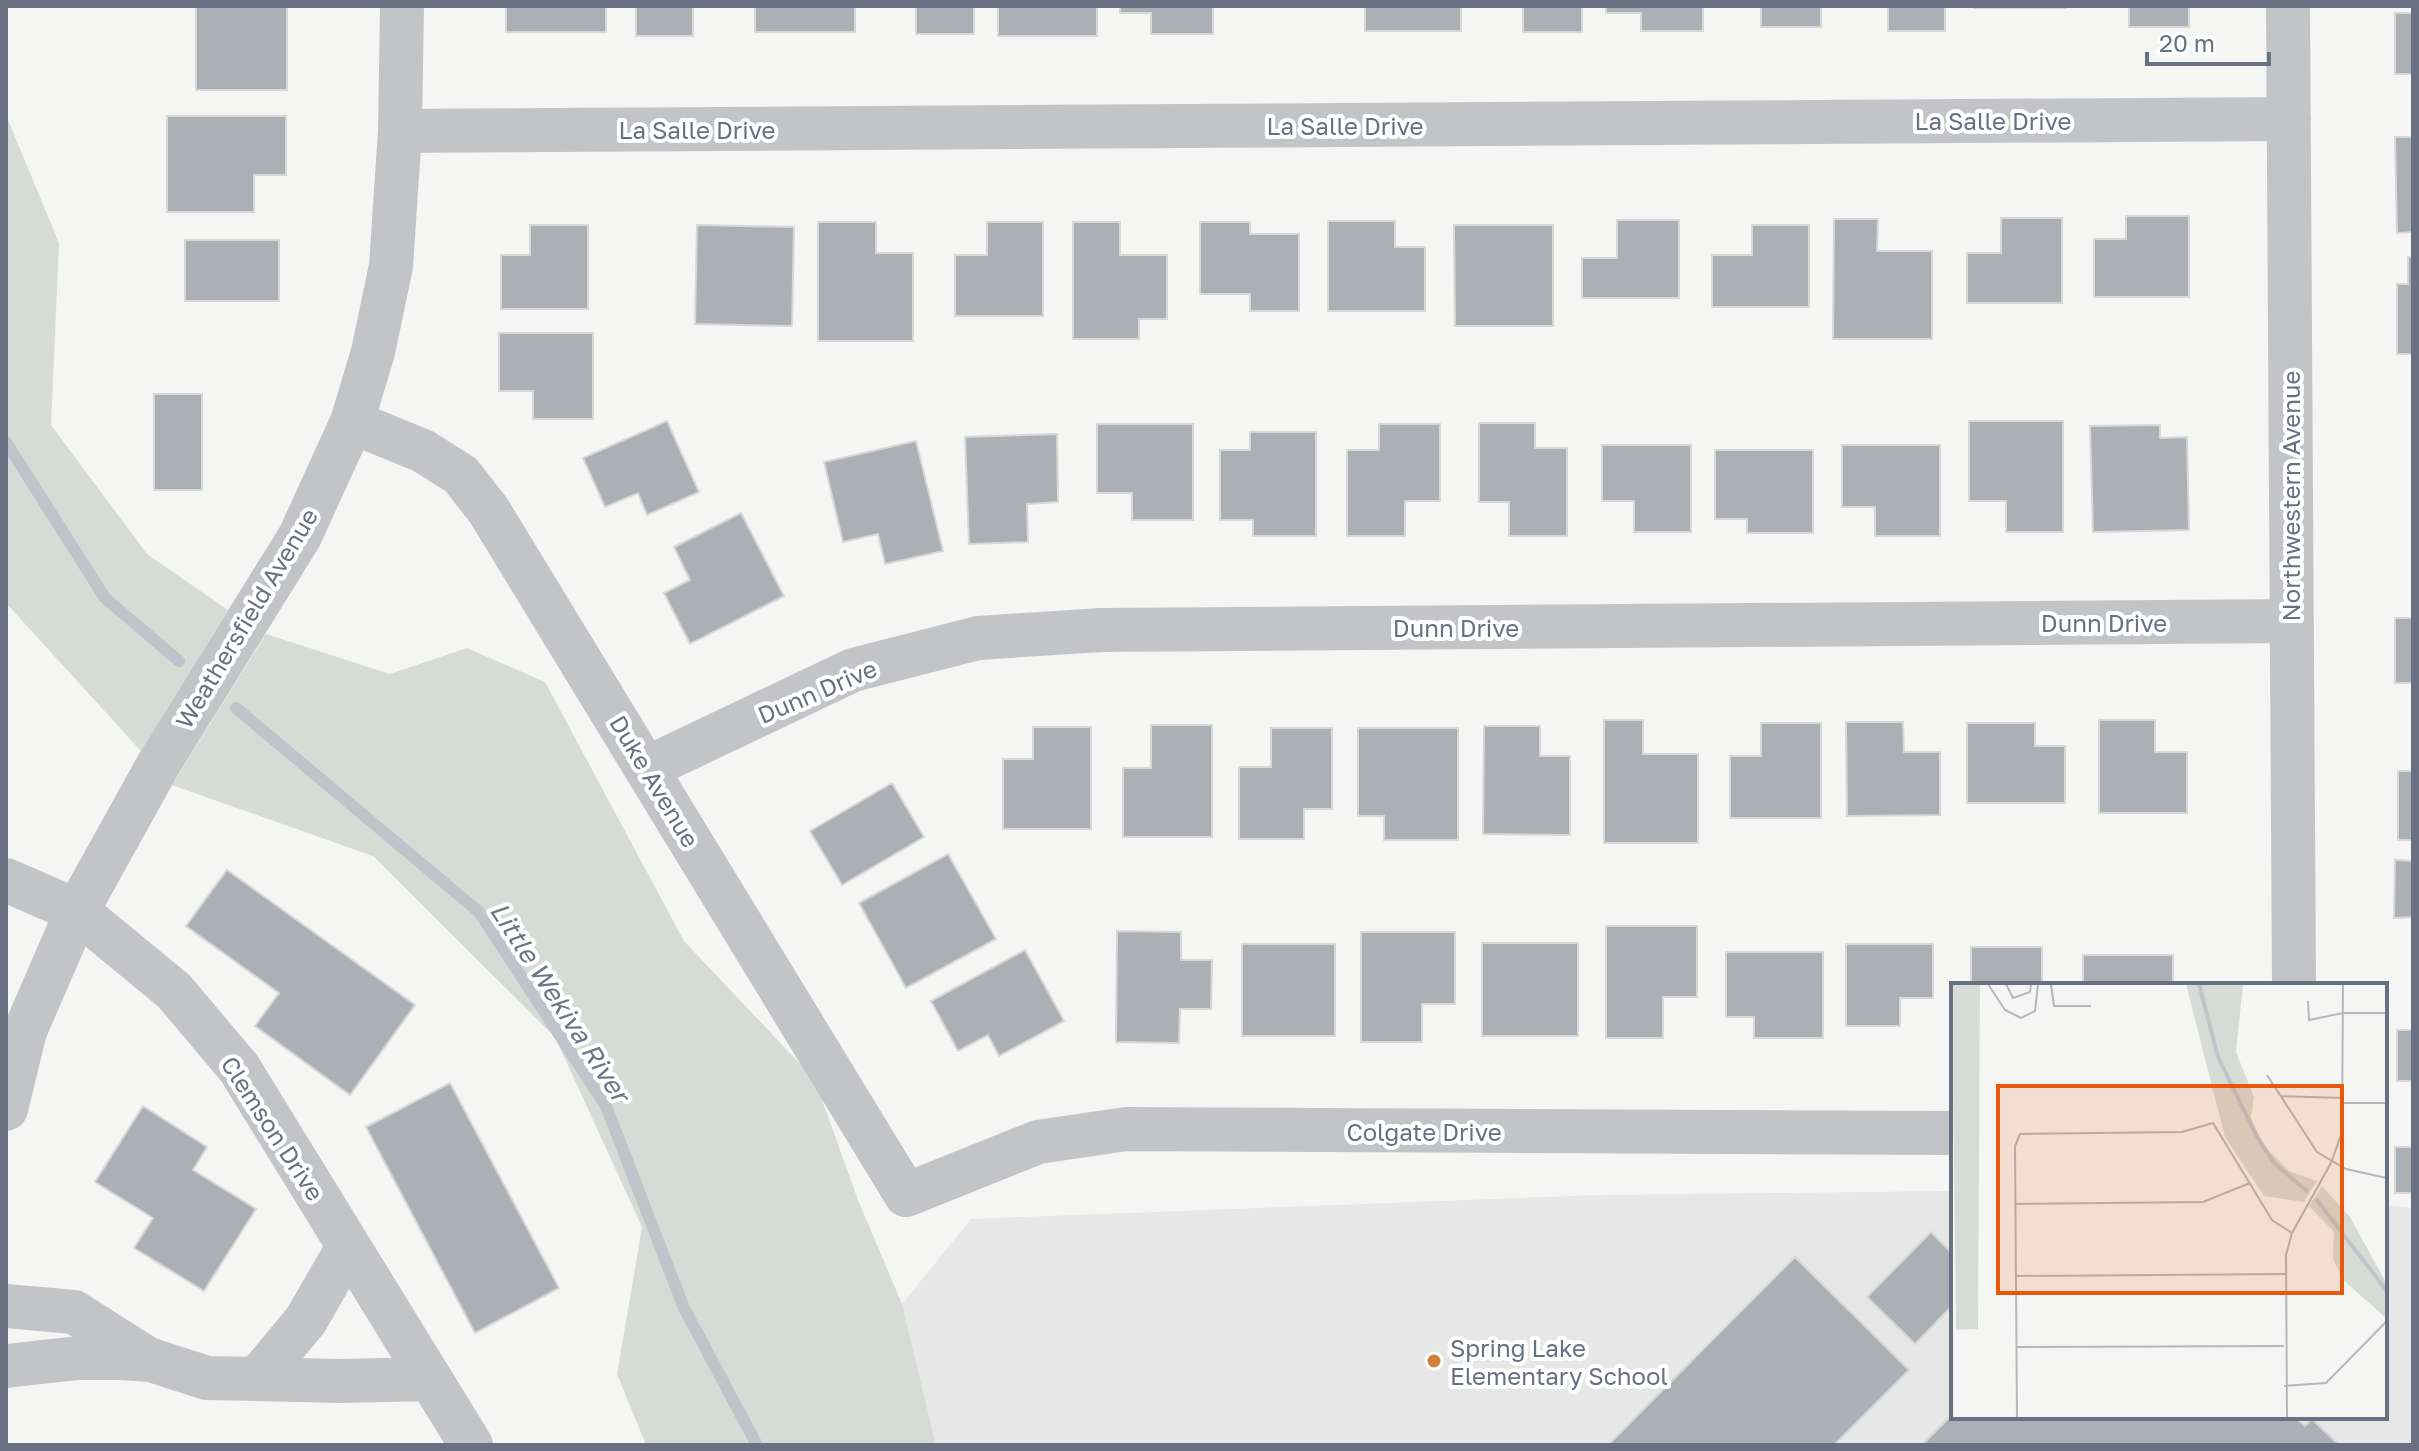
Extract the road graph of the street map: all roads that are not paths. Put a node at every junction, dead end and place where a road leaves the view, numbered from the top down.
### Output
1 (402, 6) edge
2 (2288, 6) edge
3 (2289, 119) junction
4 (400, 131) junction
5 (352, 422) junction
6 (2291, 621) junction
7 (647, 768) junction
8 (6, 880) edge
9 (77, 911) junction
10 (2294, 983) edge
11 (6, 1109) edge
12 (1951, 1133) edge
13 (906, 1195) joint
14 (348, 1247) junction
15 (6, 1306) edge
16 (151, 1360) junction
17 (6, 1366) edge
18 (257, 1379) junction
19 (430, 1379) junction
20 (471, 1445) edge

1 - 4 street, Weathersfield Avenue
2 - 3 street, Northwestern Avenue
3 - 4 street, La Salle Drive
3 - 6 street, Northwestern Avenue
4 - 5 street, Weathersfield Avenue
5 - 7 street, Duke Avenue
5 - 9 street, Weathersfield Avenue
6 - 7 street, Dunn Drive
6 - 10 street, Northwestern Avenue
7 - 13 street, Duke Avenue
8 - 9 street, Clemson Drive
9 - 11 street, Weathersfield Avenue
9 - 14 street, Clemson Drive
12 - 13 street, Colgate Drive
14 - 18 street
14 - 19 street, Clemson Drive
15 - 16 street
16 - 17 street
16 - 18 street
18 - 19 street
19 - 20 street, Clemson Drive

